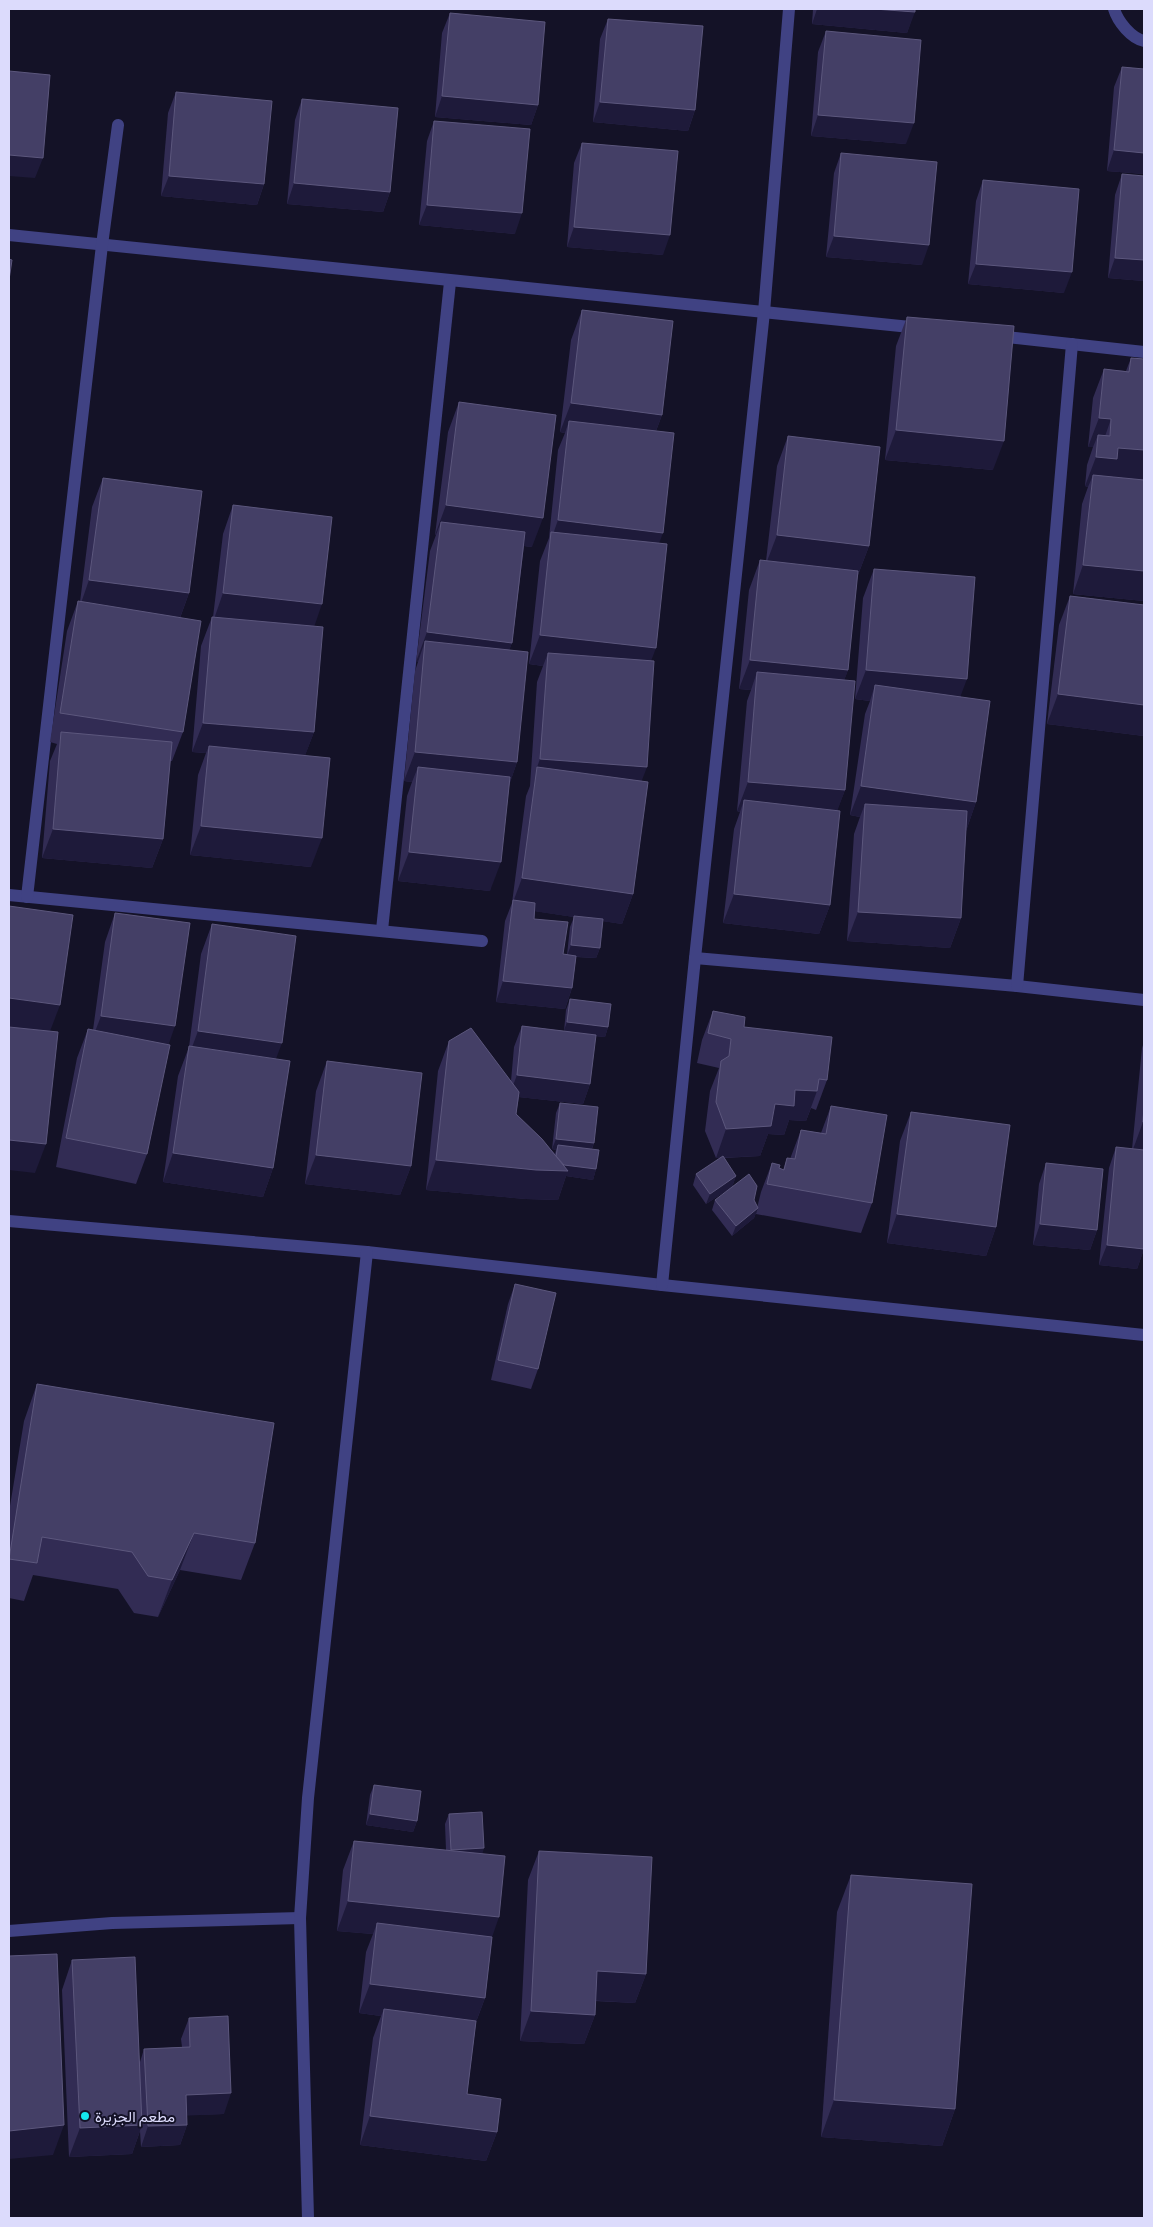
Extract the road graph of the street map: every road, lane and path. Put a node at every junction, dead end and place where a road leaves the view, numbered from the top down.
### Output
1 (789, 9) edge
2 (1114, 9) edge
3 (1144, 41) edge
4 (118, 125) dead end
5 (9, 235) edge
6 (102, 246) junction
7 (450, 282) junction
8 (764, 312) junction
9 (933, 330) edge
10 (983, 335) edge
11 (1072, 344) junction
12 (1144, 352) edge
13 (9, 895) edge
14 (27, 897) junction
15 (382, 930) junction
16 (482, 941) dead end
17 (695, 958) junction
18 (1017, 986) junction
19 (1144, 1000) edge
20 (9, 1221) edge
21 (366, 1252) junction
22 (662, 1285) junction
23 (1144, 1335) edge
24 (300, 1918) junction
25 (9, 1931) edge
26 (308, 2218) edge

1 - 8 street
2 - 3 street
4 - 6 street
5 - 6 street
6 - 7 street
6 - 14 street
7 - 8 street
7 - 15 street
8 - 9 street
8 - 17 street
10 - 11 street
11 - 12 street
11 - 18 street
13 - 14 street
14 - 15 street
15 - 16 street
17 - 18 street
17 - 22 street
18 - 19 street
20 - 21 street
21 - 22 street
21 - 24 street
22 - 23 street
24 - 25 street
24 - 26 street

